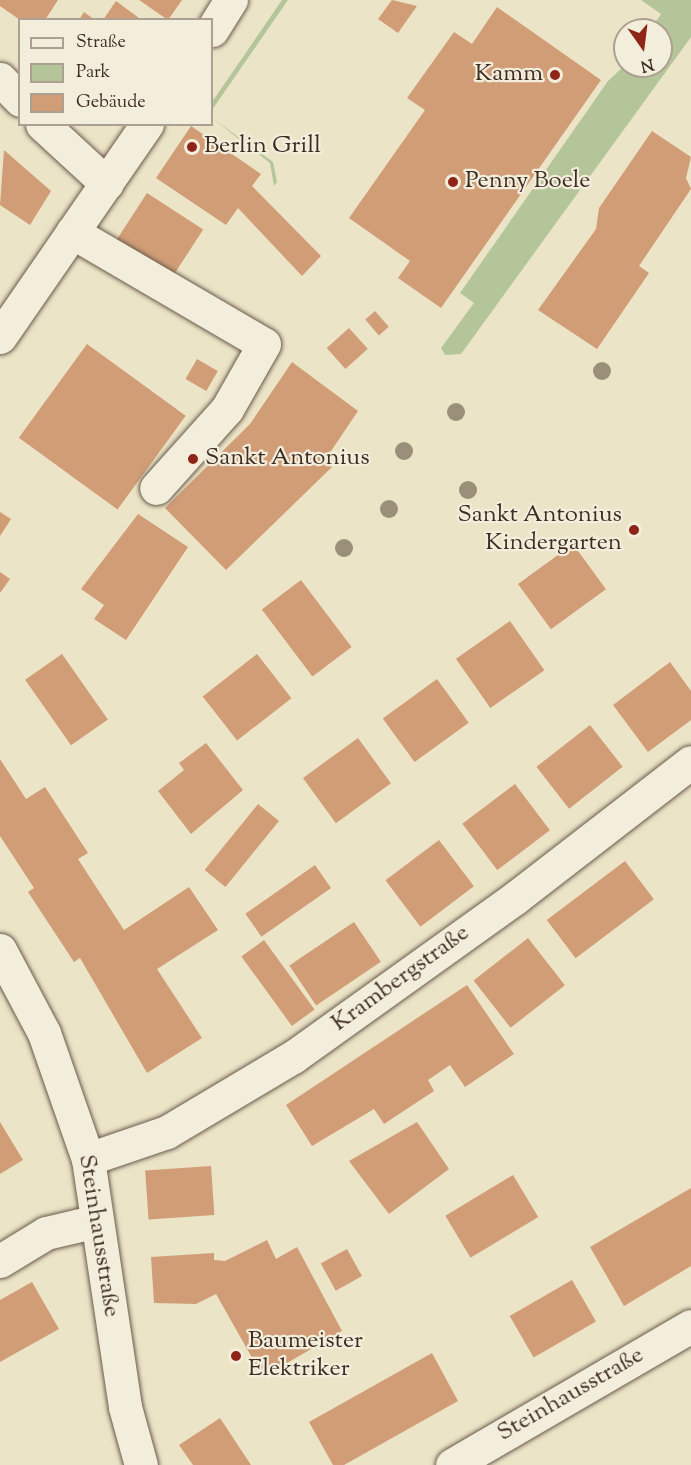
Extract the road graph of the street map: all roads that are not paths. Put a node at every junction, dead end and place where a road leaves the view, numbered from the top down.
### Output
1 (231, 0) edge
2 (213, 28) edge
3 (0, 79) edge
4 (18, 98) edge
5 (44, 126) edge
6 (146, 126) edge
7 (107, 184) junction
8 (72, 232) junction
9 (0, 337) edge
10 (156, 488) dead end
11 (691, 762) edge
12 (0, 950) edge
13 (88, 1159) junction
14 (97, 1221) junction
15 (0, 1261) edge
16 (691, 1326) edge
17 (141, 1465) edge
18 (452, 1465) edge

1 - 2 street
3 - 4 street
5 - 7 street
6 - 7 street
7 - 8 street
8 - 9 street
8 - 10 street
11 - 13 street, Krambergstraße
12 - 13 street, Steinhausstraße
13 - 14 street, Steinhausstraße
14 - 15 street
14 - 17 street, Steinhausstraße
16 - 18 street, Steinhausstraße

